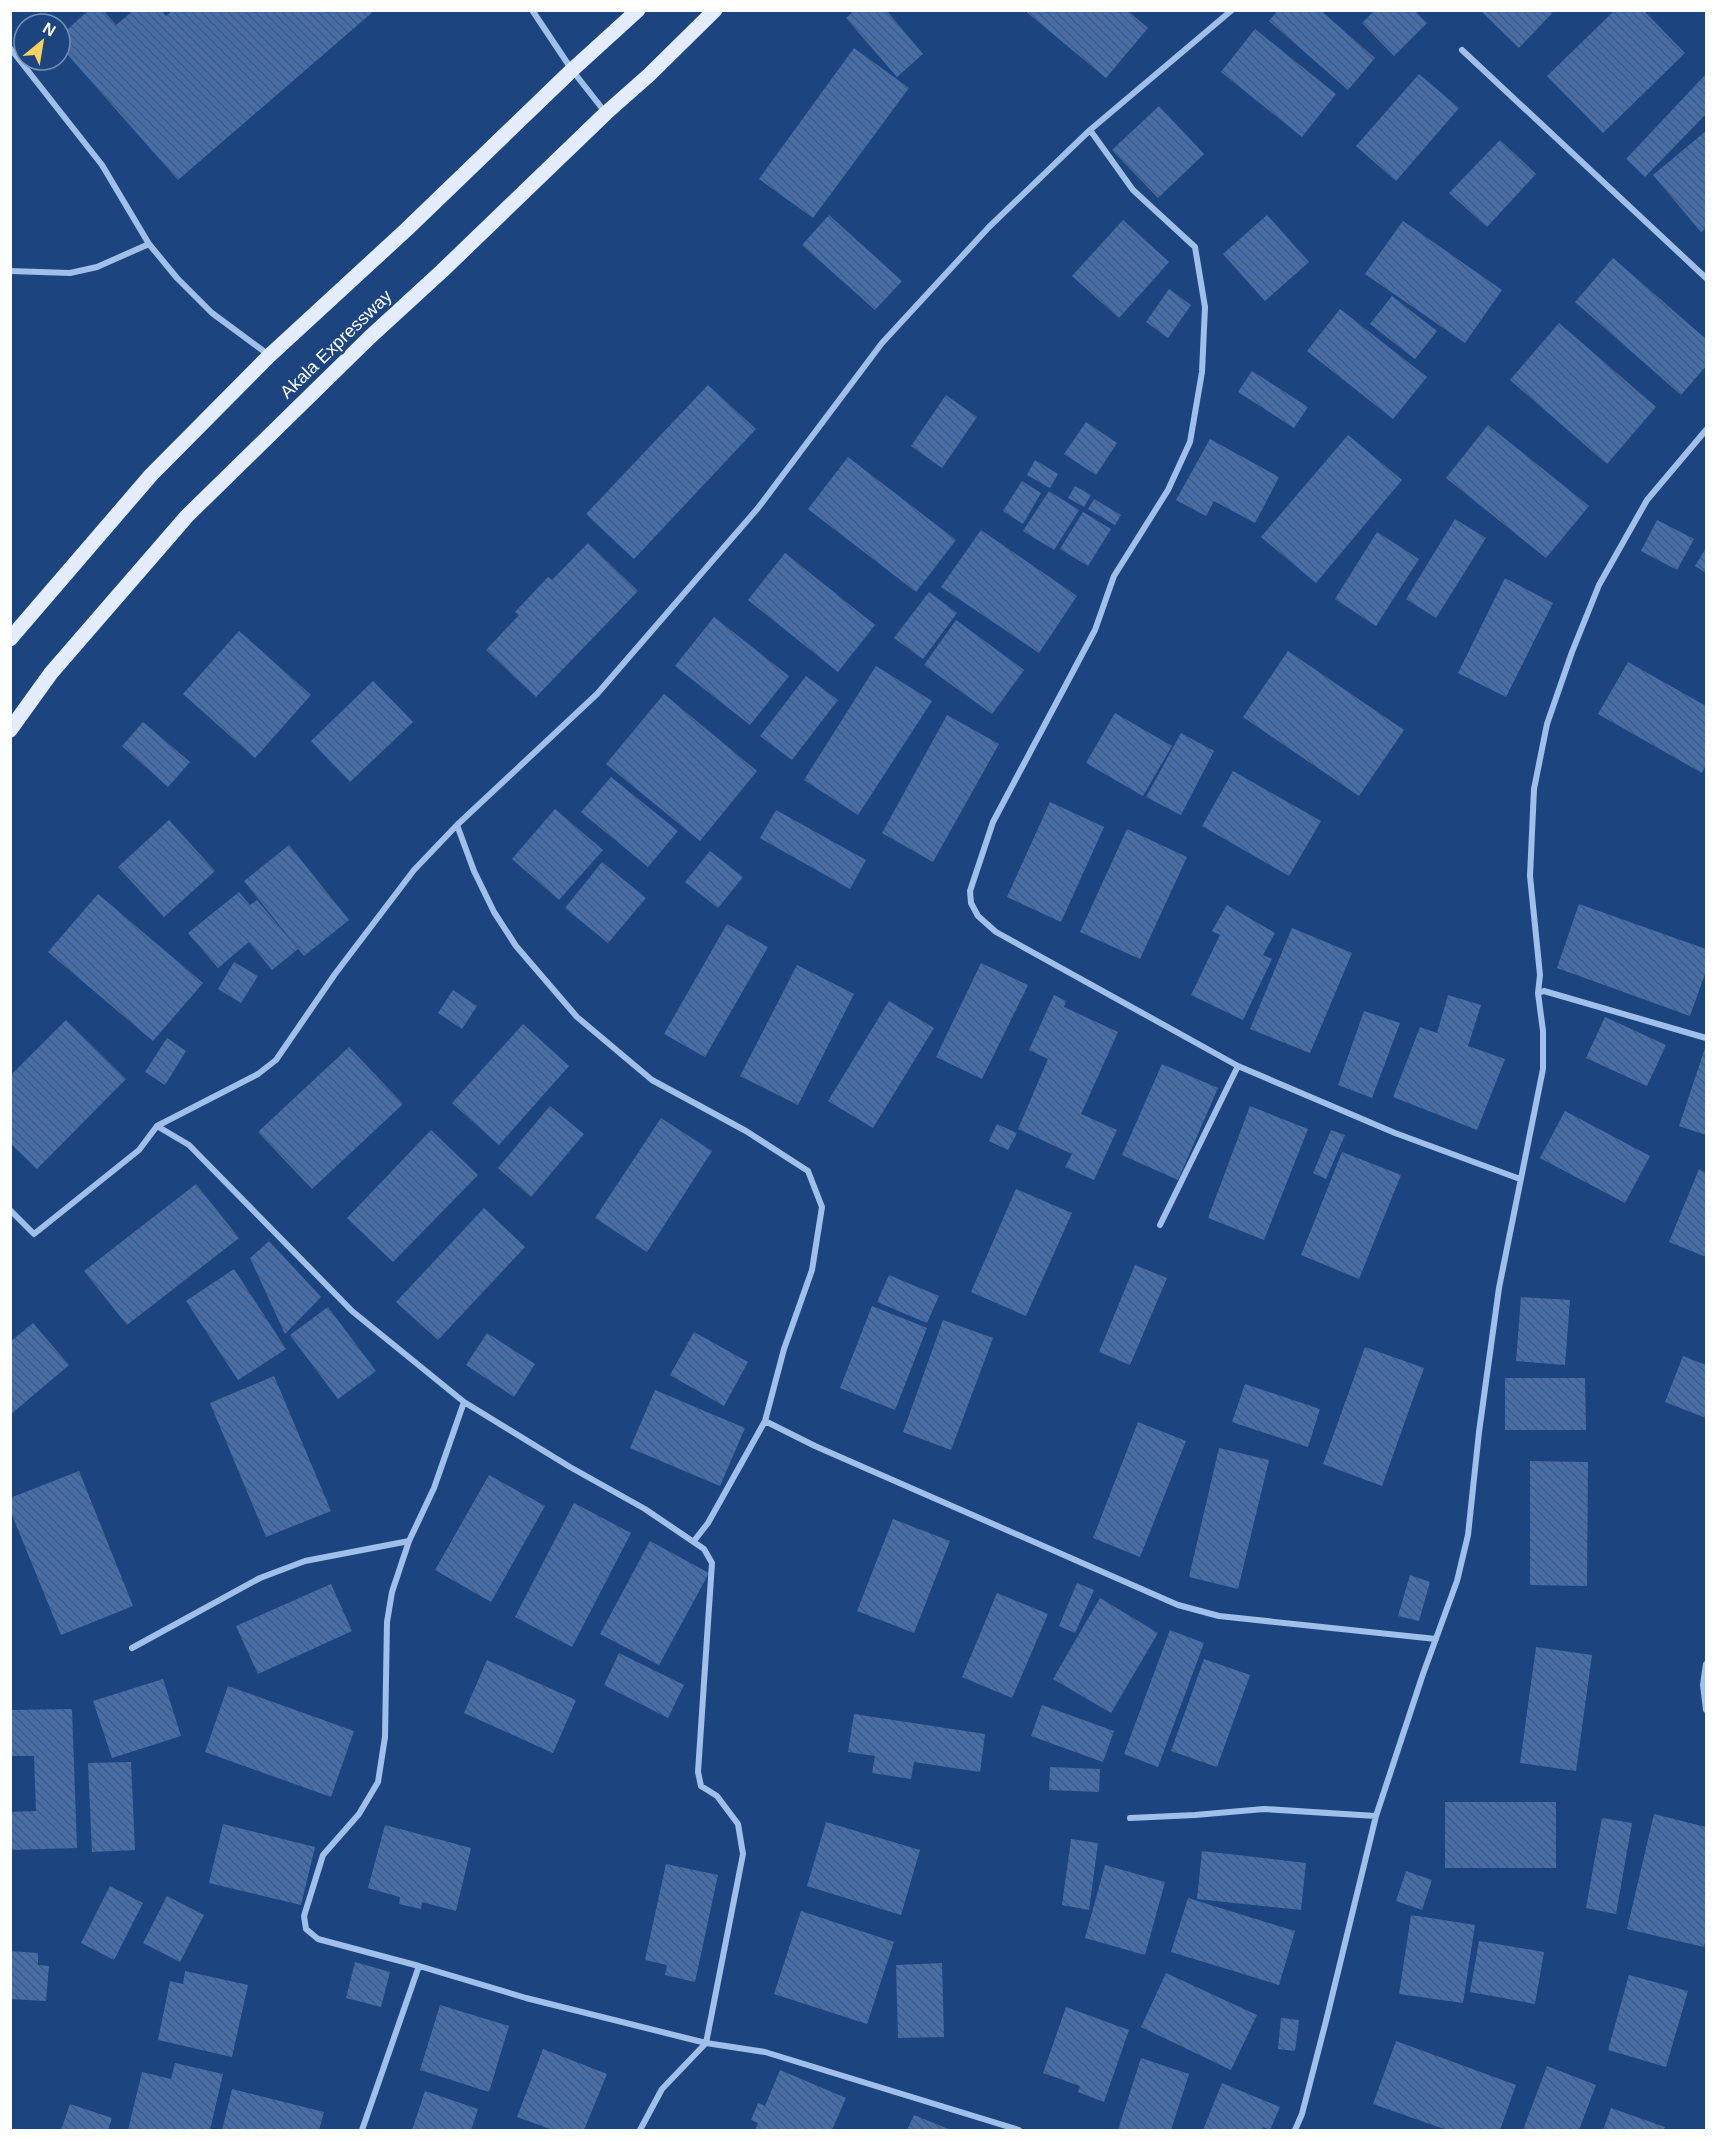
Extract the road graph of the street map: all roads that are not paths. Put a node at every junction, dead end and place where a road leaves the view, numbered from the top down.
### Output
1 (532, 10) edge
2 (638, 10) edge
3 (715, 10) edge
4 (1232, 10) edge
5 (10, 48) edge
6 (1462, 50) dead end
7 (572, 70) junction
8 (606, 113) junction
9 (1090, 130) junction
10 (149, 244) junction
11 (10, 272) edge
12 (1707, 278) edge
13 (269, 356) junction
14 (1707, 430) edge
15 (10, 639) edge
16 (10, 730) edge
17 (457, 825) junction
18 (1538, 993) junction
19 (1707, 1038) edge
20 (1238, 1065) junction
21 (157, 1126) junction
22 (1520, 1179) junction
23 (10, 1210) edge
24 (1160, 1225) dead end
25 (464, 1402) junction
26 (765, 1421) junction
27 (409, 1541) junction
28 (694, 1542) junction
29 (1436, 1639) junction
30 (132, 1648) dead end
31 (1707, 1664) edge
32 (1707, 1710) edge
33 (1376, 1816) junction
34 (1130, 1818) dead end
35 (419, 1966) junction
36 (706, 2043) junction
37 (362, 2130) edge
38 (640, 2130) edge
39 (1019, 2130) edge
40 (1295, 2130) edge

1 - 7 street
2 - 7 main road, Akala Expressway
3 - 8 main road, Akala Expressway
4 - 9 street
5 - 10 street
6 - 12 street
7 - 8 street
7 - 13 main road, Akala Expressway
8 - 16 main road, Akala Expressway
9 - 17 street
9 - 20 street
10 - 11 street
10 - 13 street
13 - 15 main road, Akala Expressway
14 - 18 street
17 - 21 street
17 - 26 street
18 - 19 street
18 - 22 street
20 - 22 street
20 - 24 street
21 - 23 street
21 - 25 street
22 - 29 street
25 - 27 street
25 - 28 street
26 - 28 street
26 - 29 street
27 - 30 street
27 - 35 street
28 - 36 street
29 - 33 street
31 - 32 street
33 - 34 street
33 - 40 street
35 - 36 street
35 - 37 street
36 - 38 street
36 - 39 street

